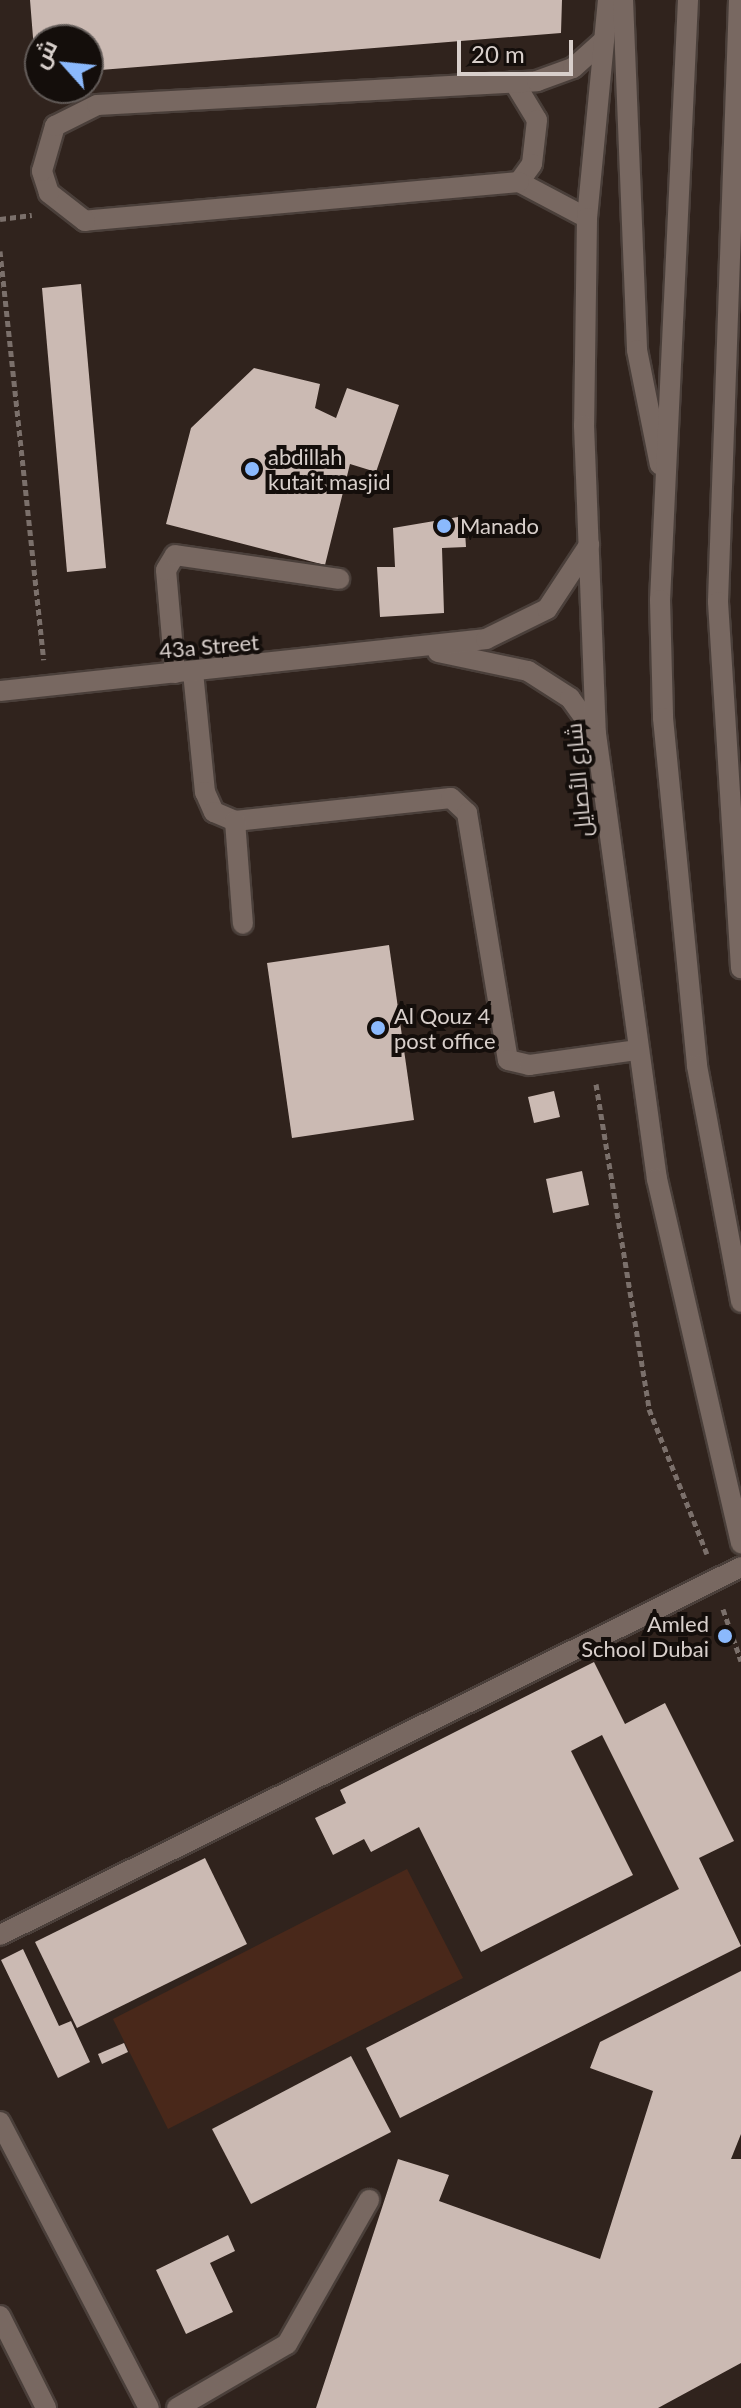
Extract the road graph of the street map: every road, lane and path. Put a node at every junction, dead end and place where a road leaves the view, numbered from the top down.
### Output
1 (608, 0) edge
2 (623, 0) edge
3 (688, 0) edge
4 (739, 0) edge
5 (602, 42) junction
6 (514, 82) junction
7 (519, 182) junction
8 (587, 218) junction
9 (0, 251) edge
10 (665, 481) junction
11 (589, 545) junction
12 (339, 579) dead end
13 (422, 649) junction
14 (184, 672) junction
15 (47, 685) junction
16 (0, 691) edge
17 (596, 734) junction
18 (235, 821) junction
19 (243, 924) dead end
20 (741, 968) edge
21 (637, 1050) junction
22 (592, 1056) junction
23 (741, 1302) edge
24 (741, 1543) edge
25 (741, 1567) edge
26 (713, 1581) junction
27 (741, 1661) edge
28 (0, 1935) edge
29 (0, 2122) edge
30 (369, 2200) dead end
31 (0, 2316) edge
32 (46, 2408) edge
33 (149, 2408) edge
34 (177, 2408) edge

1 - 5 main road, شارع الأصايل
2 - 10 main road
3 - 10 main road
4 - 20 main road
5 - 6 main road
5 - 8 main road, شارع الأصايل
6 - 7 main road
6 - 7 main road
7 - 8 main road
8 - 11 main road, شارع الأصايل
9 - 15 path
10 - 23 main road
11 - 13 main road, 43a Street
11 - 17 main road, شارع الأصايل
12 - 14 main road
13 - 14 main road, 43a Street
13 - 17 main road, 43a Street
14 - 15 main road, 43a Street
14 - 18 main road
15 - 16 main road, 43a Street
17 - 21 main road, شارع الأصايل
18 - 19 main road
18 - 22 main road
21 - 22 main road
21 - 24 main road, شارع الأصايل
22 - 26 path
25 - 26 main road
26 - 27 path
26 - 28 main road
29 - 33 main road
30 - 34 main road
31 - 32 main road

